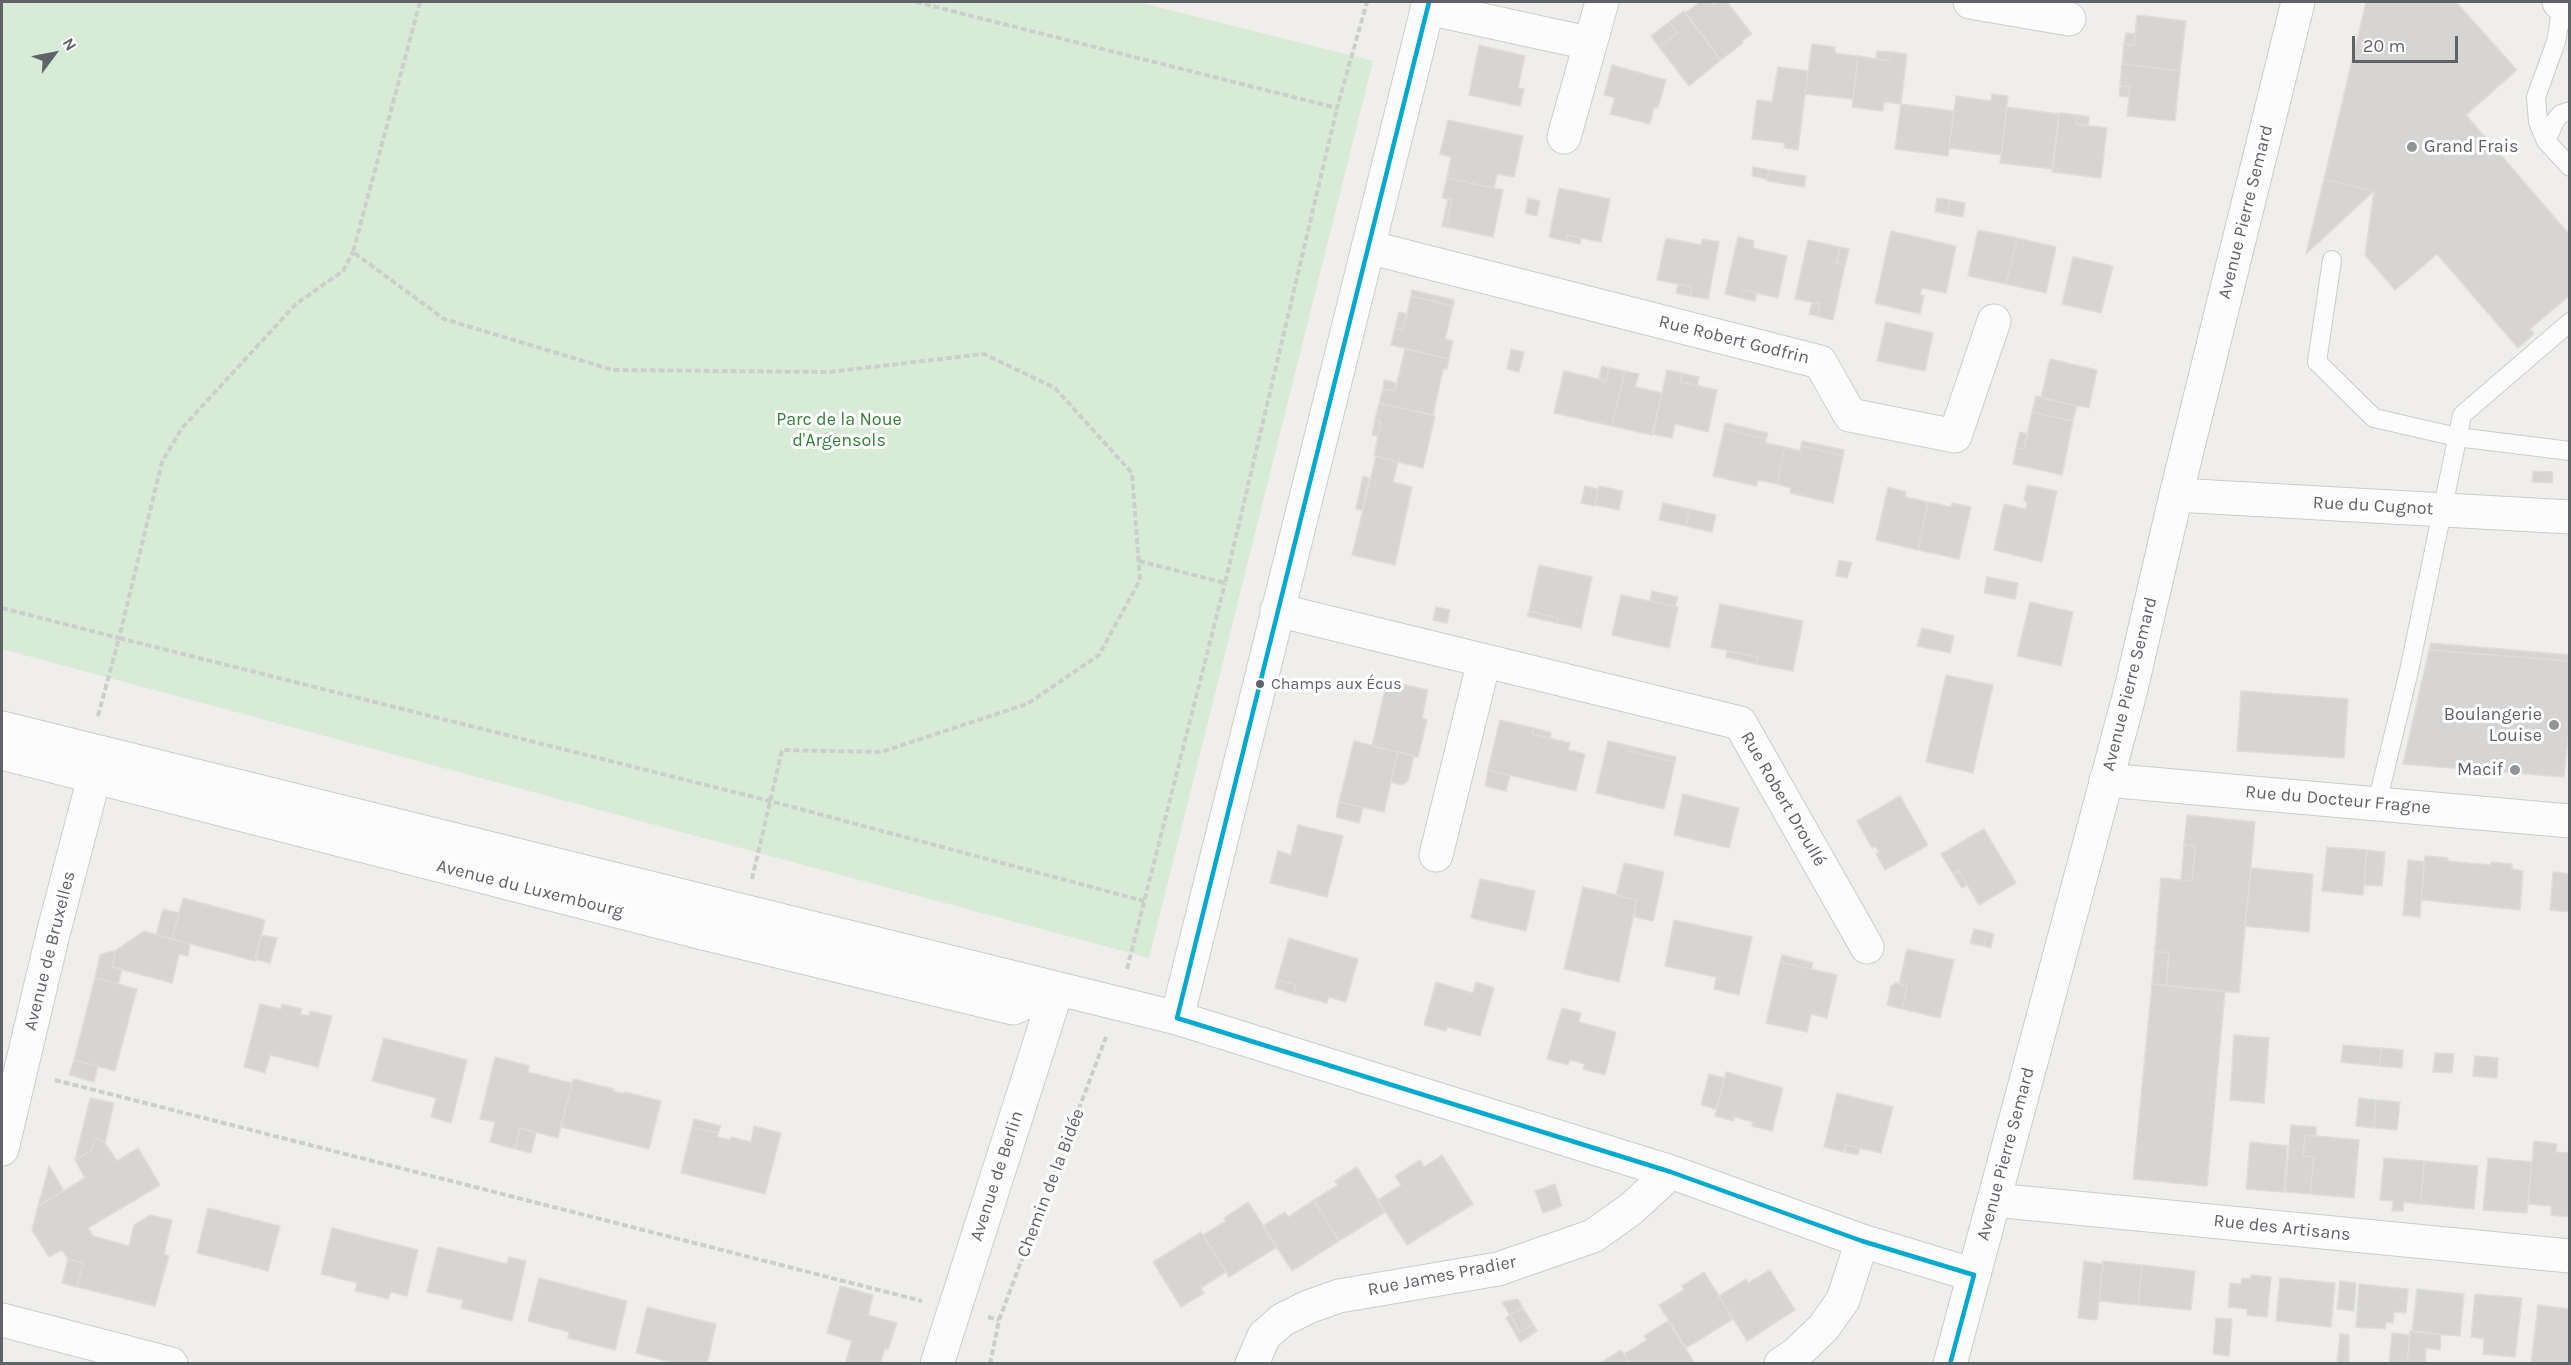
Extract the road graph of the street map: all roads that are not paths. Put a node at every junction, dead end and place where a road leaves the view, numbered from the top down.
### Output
1 (1602, 2) edge
2 (1970, 2) edge
3 (2298, 2) edge
4 (1428, 5) edge
5 (2563, 6) edge
6 (2069, 19) dead end
7 (1588, 43) junction
8 (2570, 111) edge
9 (1564, 137) dead end
10 (2546, 141) junction
11 (2570, 167) edge
12 (1368, 247) junction
13 (2332, 260) dead end
14 (1994, 321) dead end
15 (2570, 322) edge
16 (2457, 436) junction
17 (2570, 451) edge
18 (2176, 495) junction
19 (2444, 510) junction
20 (2570, 517) edge
21 (1277, 610) junction
22 (1484, 661) junction
23 (2, 728) edge
24 (2, 753) edge
25 (95, 760) junction
26 (2106, 780) junction
27 (2377, 803) junction
28 (2570, 821) edge
29 (1436, 855) dead end
30 (1867, 947) dead end
31 (1057, 989) junction
32 (1177, 1018) junction
33 (2, 1149) edge
34 (1671, 1172) junction
35 (1994, 1200) junction
36 (1862, 1241) junction
37 (2570, 1256) edge
38 (1974, 1275) junction
39 (2, 1320) edge
40 (171, 1364) edge
41 (937, 1364) edge
42 (1252, 1364) edge
43 (1781, 1364) edge
44 (1950, 1364) edge

1 - 7 street
2 - 6 street
3 - 18 street, Avenue Pierre Semard
4 - 7 street
4 - 12 street
5 - 10 lane
7 - 9 street
8 - 10 lane
10 - 11 lane
12 - 14 street, Rue Robert Godfrin
12 - 21 street
13 - 16 lane
15 - 16 lane
16 - 17 lane
16 - 19 lane
18 - 19 street, Rue du Cugnot
18 - 26 street, Avenue Pierre Semard
19 - 20 street, Rue du Cugnot
19 - 27 lane
21 - 22 street, Rue Robert Droullé
21 - 32 street
22 - 29 street
22 - 30 street, Rue Robert Droullé
23 - 25 street, Avenue du Luxembourg
24 - 25 street, Avenue du Luxembourg
25 - 31 street, Avenue du Luxembourg
25 - 31 street, Avenue du Luxembourg
25 - 33 street, Avenue de Bruxelles
26 - 27 street, Rue du Docteur Fragne
26 - 35 street, Avenue Pierre Semard
27 - 28 street, Rue du Docteur Fragne
31 - 32 street, Avenue du Luxembourg
31 - 41 street, Avenue de Berlin
32 - 34 street, Avenue du Luxembourg
34 - 36 street, Avenue du Luxembourg
34 - 42 street, Rue James Pradier
35 - 37 street, Rue des Artisans
35 - 38 street, Avenue Pierre Semard
36 - 38 street, Avenue du Luxembourg
36 - 43 street
38 - 44 street, Avenue Pierre Semard
39 - 40 street

